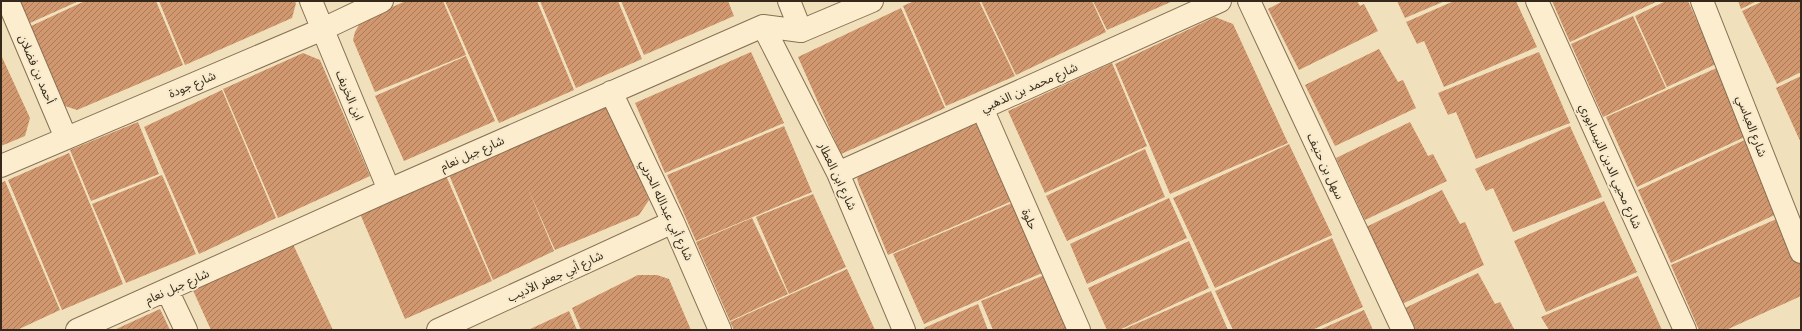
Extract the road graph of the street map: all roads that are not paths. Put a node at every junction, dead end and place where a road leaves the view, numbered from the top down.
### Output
1 (8, 1) edge
2 (311, 1) edge
3 (382, 1) edge
4 (788, 1) edge
5 (872, 1) edge
6 (1220, 1) edge
7 (1249, 1) edge
8 (1536, 1) edge
9 (1702, 1) edge
10 (763, 26) junction
11 (322, 29) junction
12 (801, 31) junction
13 (611, 92) junction
14 (982, 108) junction
15 (66, 138) junction
16 (1, 166) edge
17 (838, 173) junction
18 (389, 190) junction
19 (673, 222) junction
20 (1801, 252) edge
21 (166, 290) junction
22 (451, 327) edge
23 (77, 330) edge
24 (186, 330) edge
25 (720, 330) edge
26 (904, 330) edge
27 (1079, 330) edge
28 (1403, 330) edge
29 (1685, 330) edge

1 - 15 street, أحمد بن فضلان
2 - 11 street, ابن الخريف
3 - 11 street, شارع جودة
4 - 12 street
5 - 12 street
6 - 14 street, شارع محمد بن الذهبي
7 - 28 street, سهل بن حنيف
8 - 29 street, شارع محيي الدين النيسابوري
9 - 20 street, شارع العباسي
10 - 12 street
10 - 13 street, شارع جبل نعام
10 - 17 street, شارع ابن العطار
11 - 15 street, شارع جودة
11 - 18 street, ابن الخريف
13 - 18 street, شارع جبل نعام
13 - 19 street, شارع أبي عبدالله الحربي
14 - 17 street, شارع محمد بن الذهبي
14 - 27 street, حلوة
15 - 16 street, شارع جودة
17 - 26 street, شارع ابن العطار
18 - 21 street, شارع جبل نعام
19 - 22 street, شارع أبي جعفر الأديب
19 - 25 street, شارع أبي عبدالله الحربي
21 - 23 street, شارع جبل نعام
21 - 24 street

